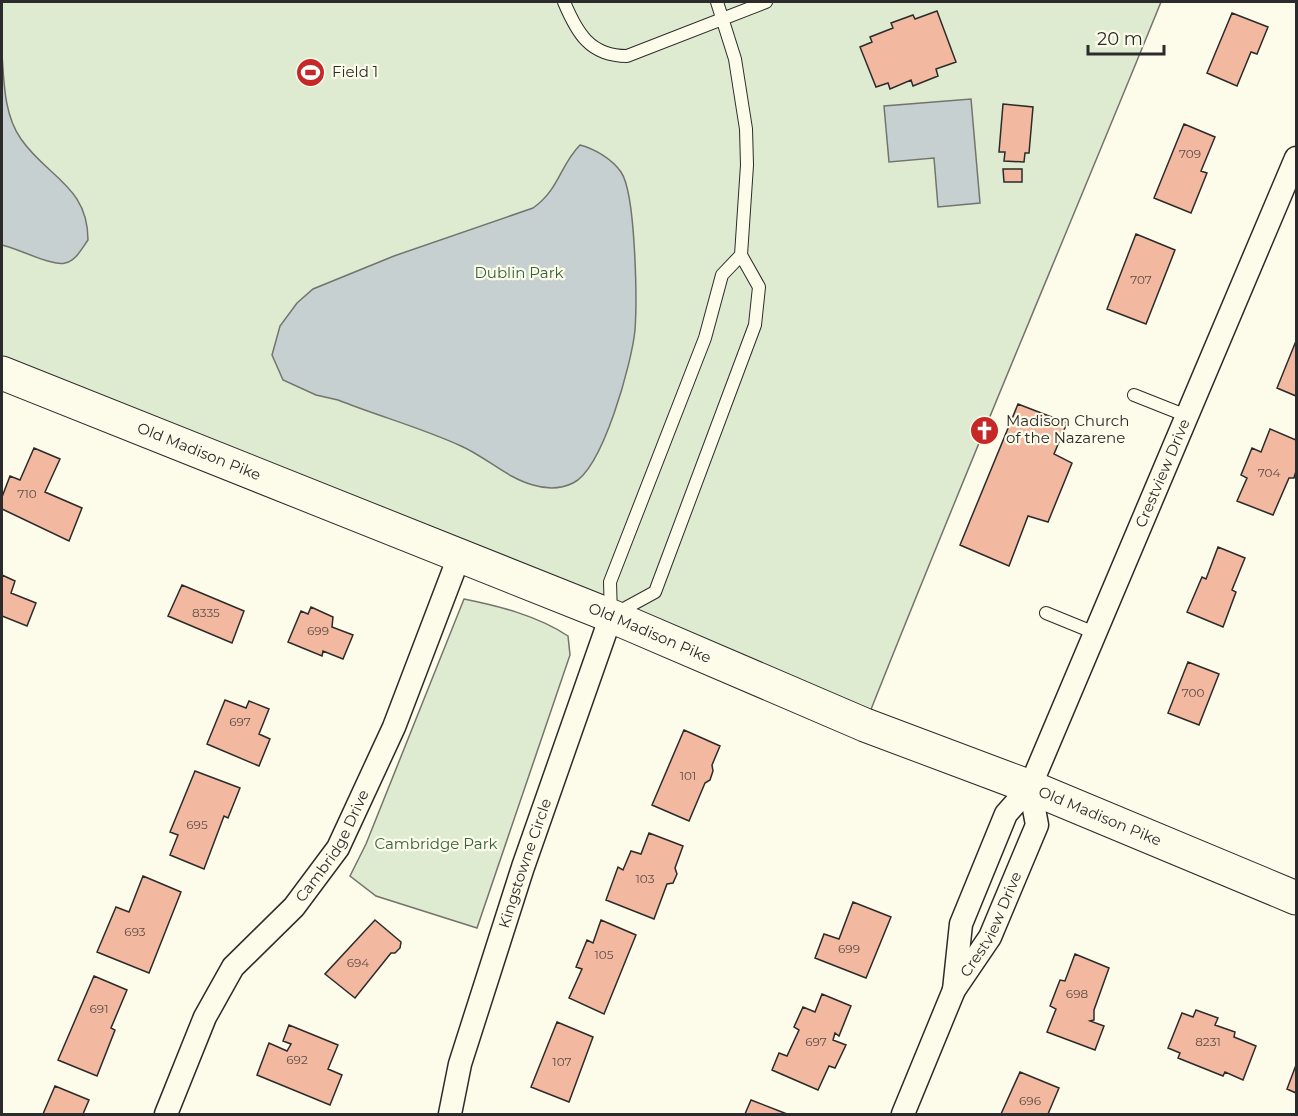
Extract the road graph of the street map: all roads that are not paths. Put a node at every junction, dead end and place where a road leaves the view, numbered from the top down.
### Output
1 (564, 2) edge
2 (717, 2) edge
3 (766, 2) edge
4 (724, 20) junction
5 (1296, 158) edge
6 (741, 255) junction
7 (3, 378) edge
8 (1134, 394) dead end
9 (1187, 416) junction
10 (460, 554) junction
11 (1047, 613) dead end
12 (611, 616) junction
13 (1095, 633) junction
14 (1030, 787) junction
15 (1296, 898) edge
16 (954, 990) junction
17 (166, 1114) edge
18 (450, 1114) edge
19 (903, 1114) edge

1 - 4 lane
2 - 4 lane
3 - 4 lane
4 - 6 lane
5 - 9 street, Crestview Drive
6 - 12 lane
6 - 12 lane
7 - 10 main road, Old Madison Pike
8 - 9 lane
9 - 13 street, Crestview Drive
10 - 12 main road, Old Madison Pike
10 - 17 street, Cambridge Drive
11 - 13 lane
12 - 14 main road, Old Madison Pike
12 - 18 street, Kingstowne Circle
13 - 14 street, Crestview Drive
14 - 15 main road, Old Madison Pike
14 - 16 street, Crestview Drive
14 - 16 street, Crestview Drive
16 - 19 street, Crestview Drive

